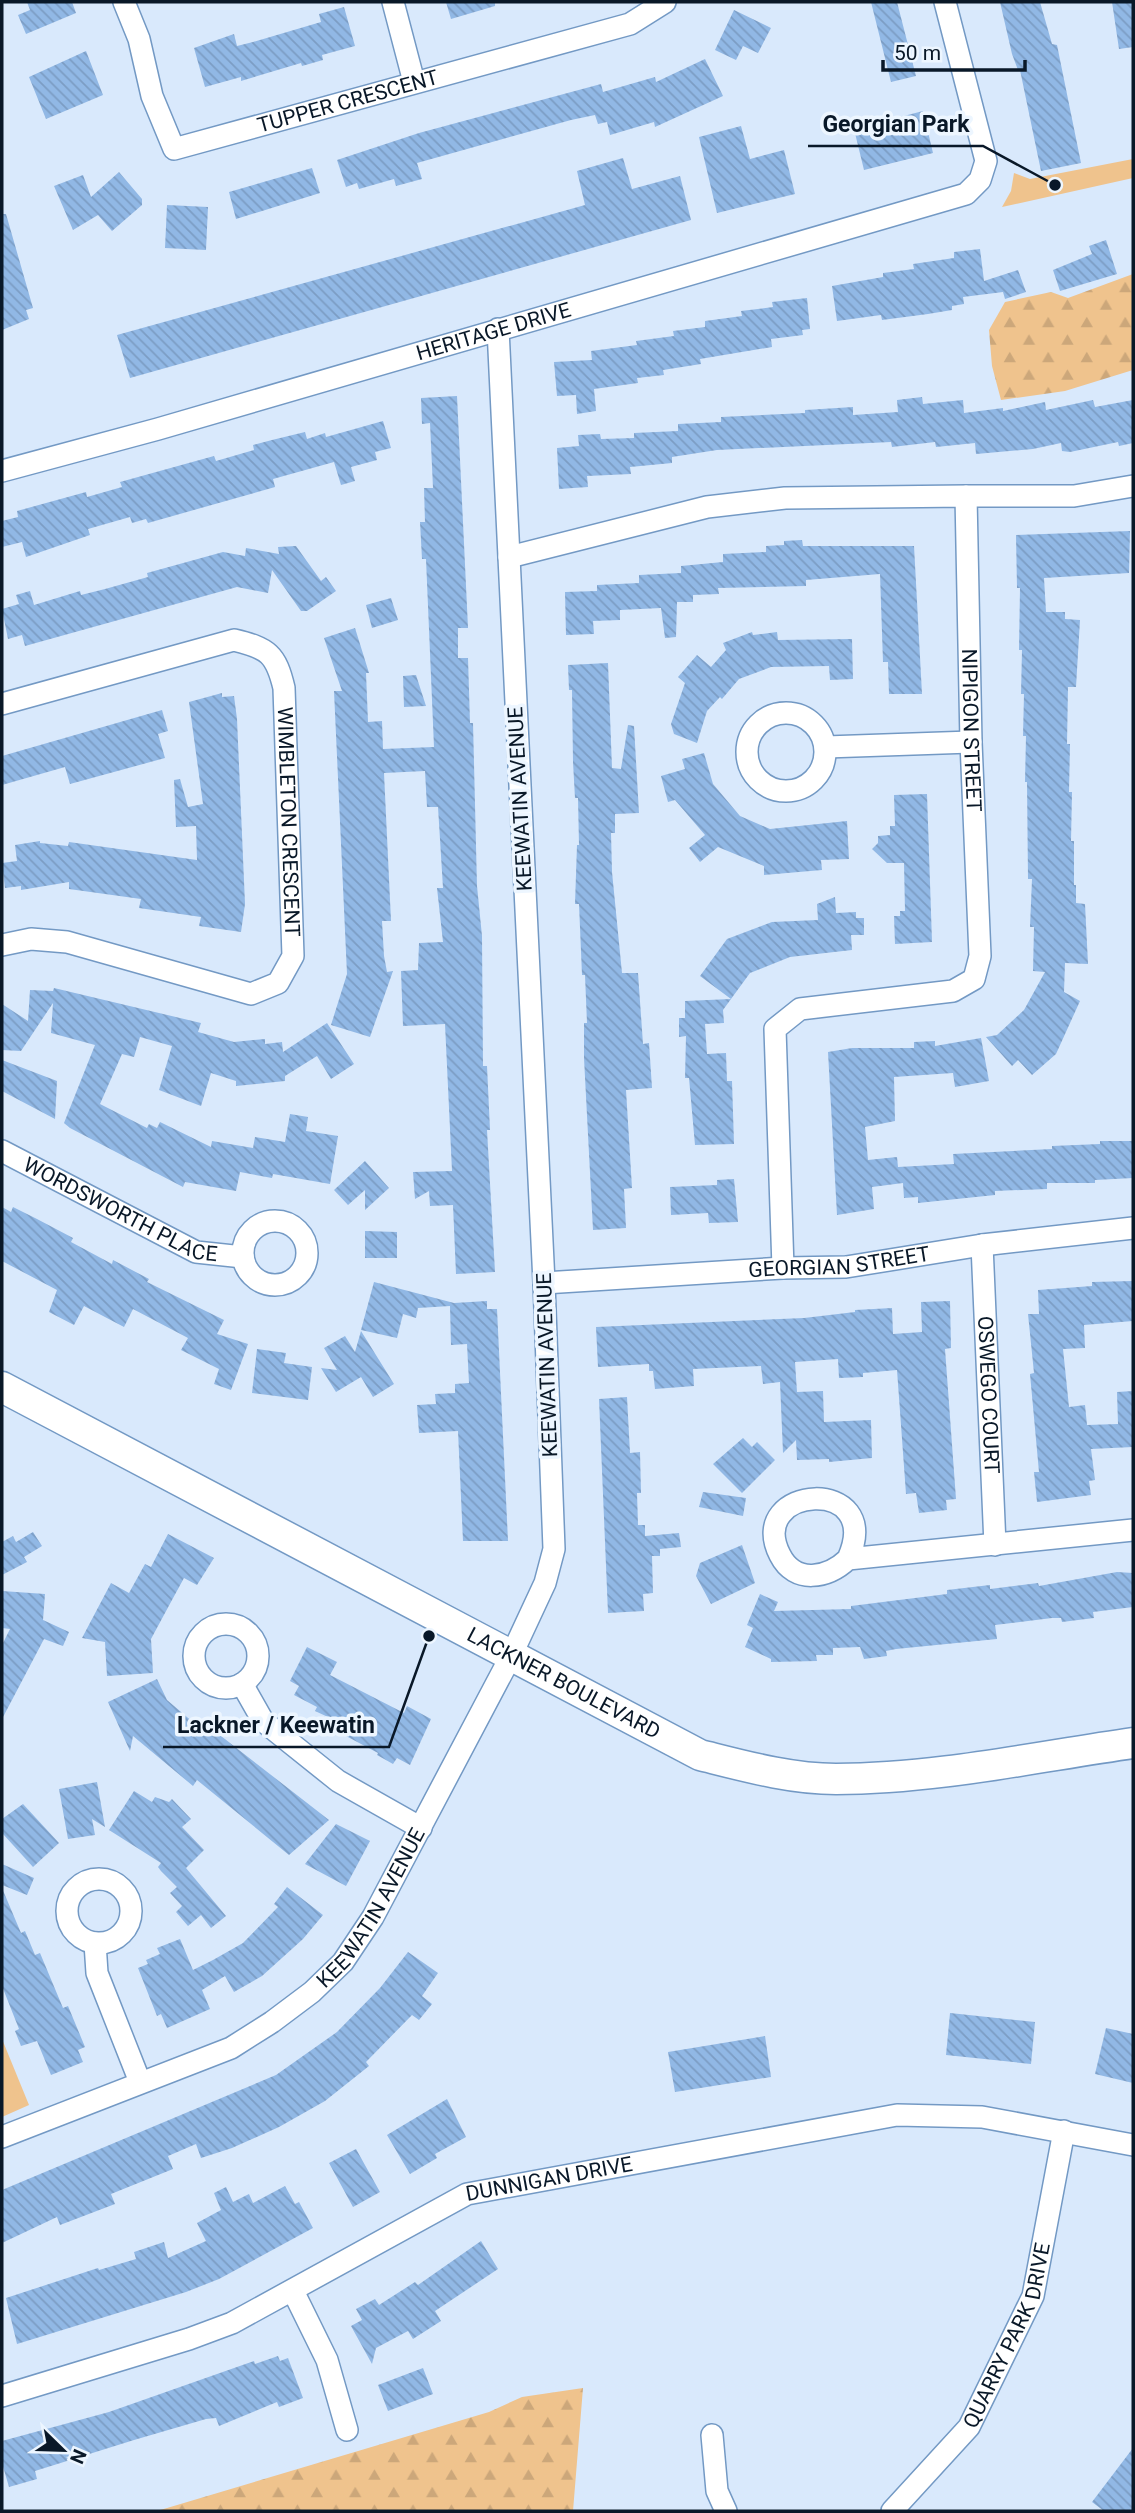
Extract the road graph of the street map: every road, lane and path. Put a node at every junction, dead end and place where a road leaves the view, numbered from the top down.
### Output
1 (124, 2) edge
2 (393, 2) edge
3 (665, 2) edge
4 (945, 2) edge
5 (414, 82) junction
6 (498, 329) junction
7 (2, 471) edge
8 (1133, 486) edge
9 (966, 496) junction
10 (509, 557) junction
11 (2, 704) edge
12 (971, 742) junction
13 (826, 747) dead end
14 (2, 945) edge
15 (2, 1151) edge
16 (1133, 1228) edge
17 (982, 1245) junction
18 (243, 1257) dead end
19 (783, 1268) junction
20 (544, 1283) junction
21 (2, 1387) edge
22 (1133, 1530) edge
23 (995, 1545) junction
24 (848, 1559) dead end
25 (511, 1656) junction
26 (242, 1684) dead end
27 (1133, 1743) edge
28 (421, 1828) junction
29 (94, 1943) dead end
30 (141, 2082) junction
31 (1064, 2131) junction
32 (2, 2137) edge
33 (1133, 2145) edge
34 (293, 2291) junction
35 (2, 2396) edge
36 (347, 2430) dead end
37 (712, 2435) dead end
38 (726, 2511) edge
39 (892, 2511) edge

1 - 5 street, TUPPER CRESCENT
2 - 5 street
3 - 5 street, TUPPER CRESCENT
4 - 6 street, HERITAGE DRIVE
6 - 7 street, HERITAGE DRIVE
6 - 10 street, KEEWATIN AVENUE
8 - 9 street
9 - 10 street
9 - 12 street, NIPIGON STREET
10 - 20 street, KEEWATIN AVENUE
11 - 14 street, WIMBLETON CRESCENT
12 - 13 street
12 - 19 street, NIPIGON STREET
15 - 18 street, WORDSWORTH PLACE
16 - 17 street, GEORGIAN STREET
17 - 19 street, GEORGIAN STREET
17 - 23 street, OSWEGO COURT
19 - 20 street, GEORGIAN STREET
20 - 25 street, KEEWATIN AVENUE
21 - 25 main road, LACKNER BOULEVARD
22 - 23 street
23 - 24 street
25 - 27 main road, LACKNER BOULEVARD
25 - 28 street, KEEWATIN AVENUE
26 - 28 street
28 - 30 street, KEEWATIN AVENUE
29 - 30 street
30 - 32 street, KEEWATIN AVENUE
31 - 33 street, DUNNIGAN DRIVE
31 - 34 street, DUNNIGAN DRIVE
31 - 39 street, QUARRY PARK DRIVE
34 - 35 street, DUNNIGAN DRIVE
34 - 36 street
37 - 38 street

